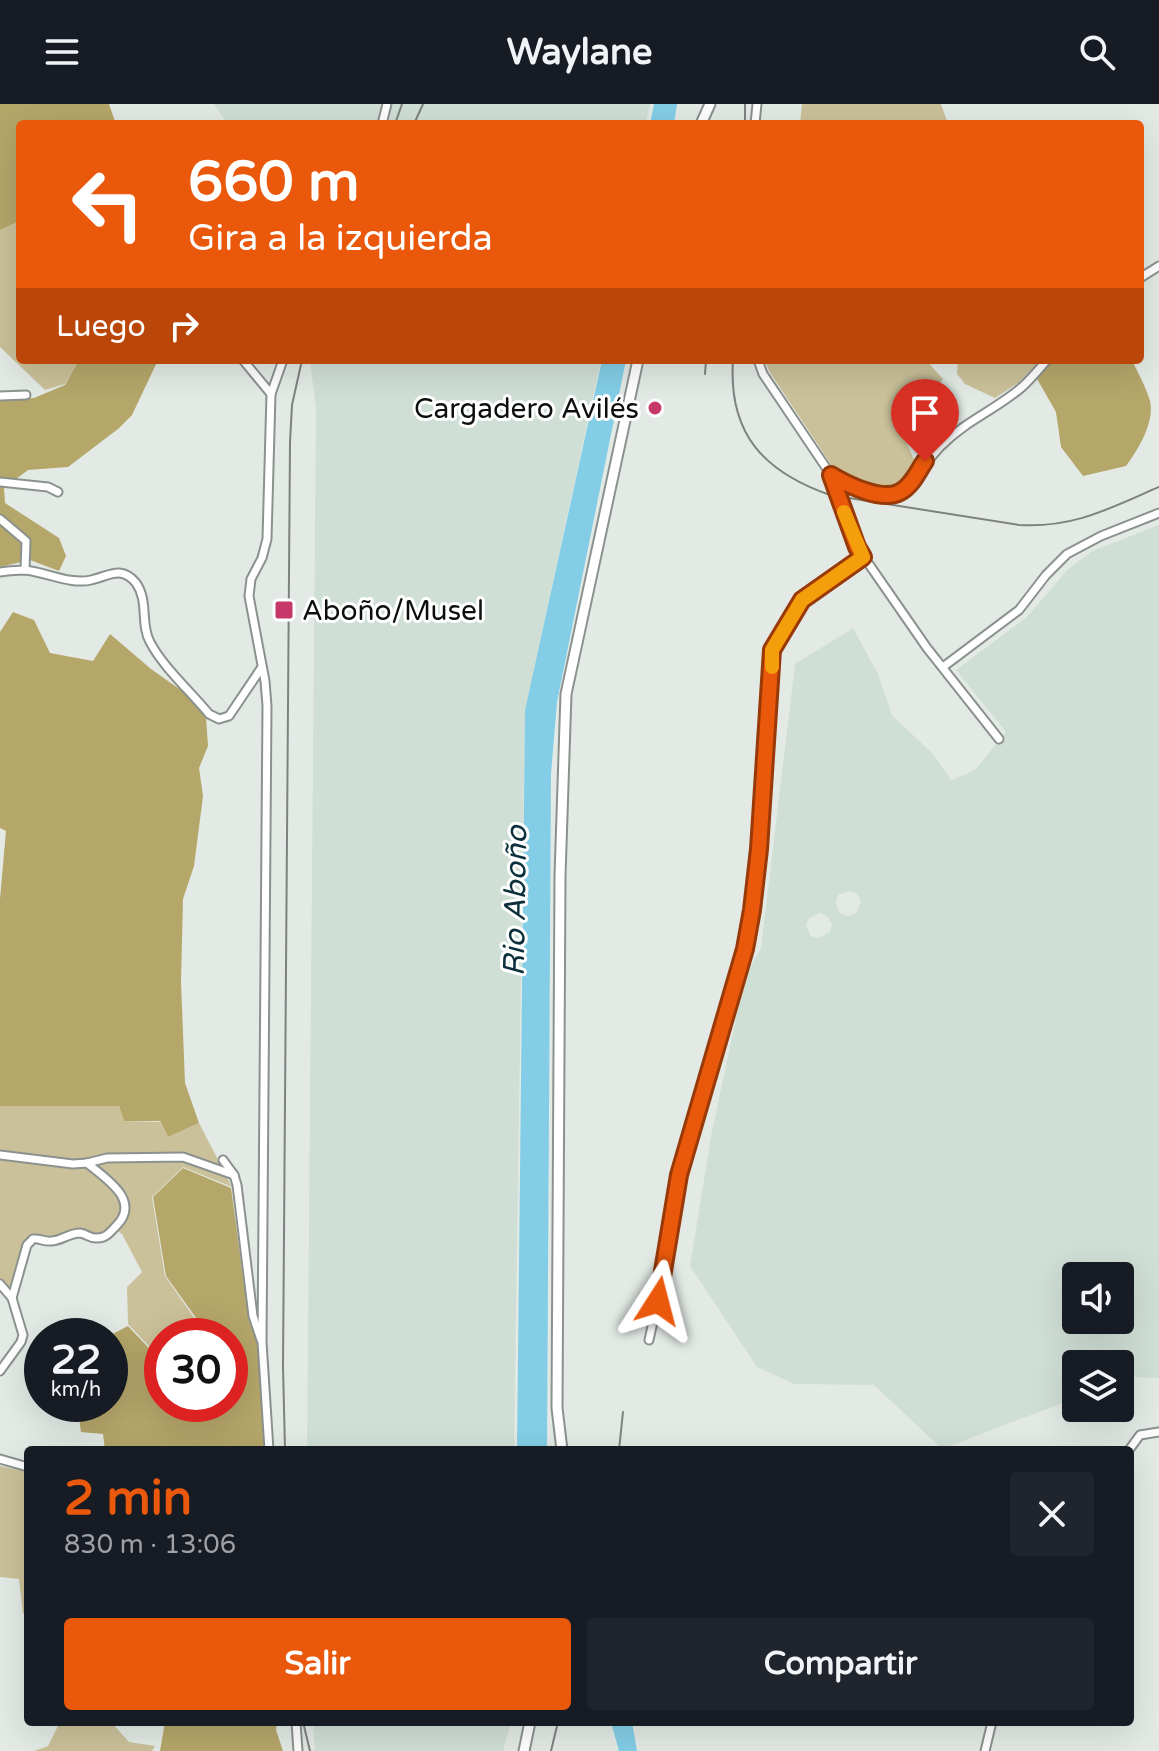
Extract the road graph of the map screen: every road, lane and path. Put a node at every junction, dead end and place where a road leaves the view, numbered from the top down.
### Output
1 (246, 364) edge
2 (282, 364) edge
3 (637, 364) edge
4 (759, 364) edge
5 (1043, 364) edge
6 (271, 394) junction
7 (26, 395) dead end
8 (0, 396) edge
9 (831, 475) junction
10 (0, 482) edge
11 (58, 492) dead end
12 (1159, 513) edge
13 (0, 519) edge
14 (863, 557) junction
15 (25, 570) junction
16 (0, 572) edge
17 (262, 667) junction
18 (943, 667) junction
19 (999, 739) dead end
20 (0, 1155) edge
21 (223, 1160) dead end
22 (87, 1163) junction
23 (234, 1175) junction
24 (0, 1284) edge
25 (12, 1298) junction
26 (649, 1340) dead end
27 (262, 1342) junction
28 (0, 1371) edge
29 (1159, 1432) edge
30 (269, 1446) edge
31 (562, 1446) edge
32 (1132, 1446) edge
33 (0, 1459) edge
34 (24, 1466) edge
35 (296, 1726) edge
36 (529, 1726) edge
37 (991, 1726) edge
38 (298, 1751) edge
39 (524, 1751) edge
40 (985, 1751) edge

1 - 6 street
2 - 6 street
3 - 31 street
4 - 9 street
5 - 9 street
6 - 17 street
7 - 8 street
9 - 14 street
10 - 11 street
12 - 18 street
13 - 15 street
14 - 18 street
14 - 26 street
15 - 16 street
15 - 17 street
17 - 27 street
18 - 19 street
20 - 22 street
21 - 23 street
22 - 23 street
22 - 25 street
23 - 27 street
24 - 25 street
25 - 28 street
27 - 30 street
29 - 32 street
33 - 34 street
35 - 38 street
36 - 39 street
37 - 40 street

